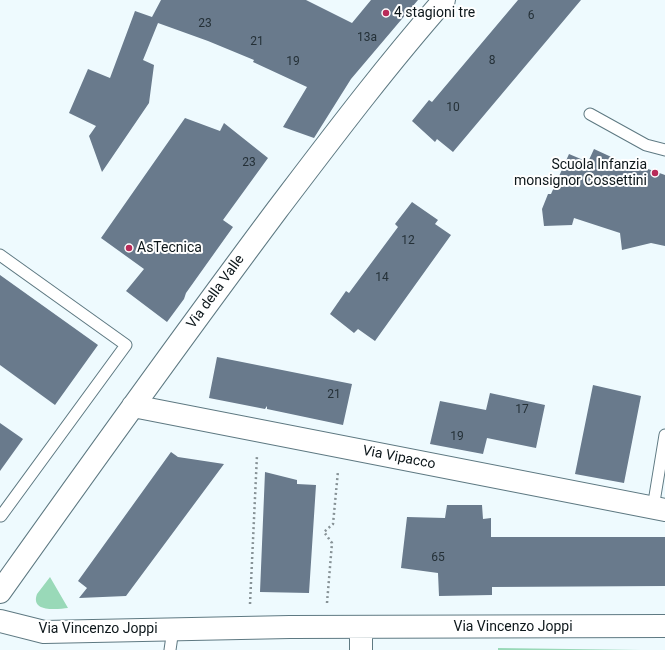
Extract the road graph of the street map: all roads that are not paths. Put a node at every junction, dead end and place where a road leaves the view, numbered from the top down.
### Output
1 (444, 0) edge
2 (590, 114) dead end
3 (665, 150) edge
4 (0, 255) edge
5 (133, 406) junction
6 (665, 436) edge
7 (659, 509) edge
8 (0, 515) edge
9 (0, 592) edge
10 (0, 621) edge
11 (665, 626) edge
12 (361, 627) junction
13 (171, 640) edge
14 (361, 650) edge

1 - 5 street, Via della Valle
2 - 3 lane
4 - 8 lane
5 - 7 street, Via Vipacco
5 - 9 street, Via della Valle
6 - 7 lane
10 - 13 street, Via Vincenzo Joppi
11 - 12 street, Via Vincenzo Joppi
12 - 13 street, Via Vincenzo Joppi
12 - 14 street

